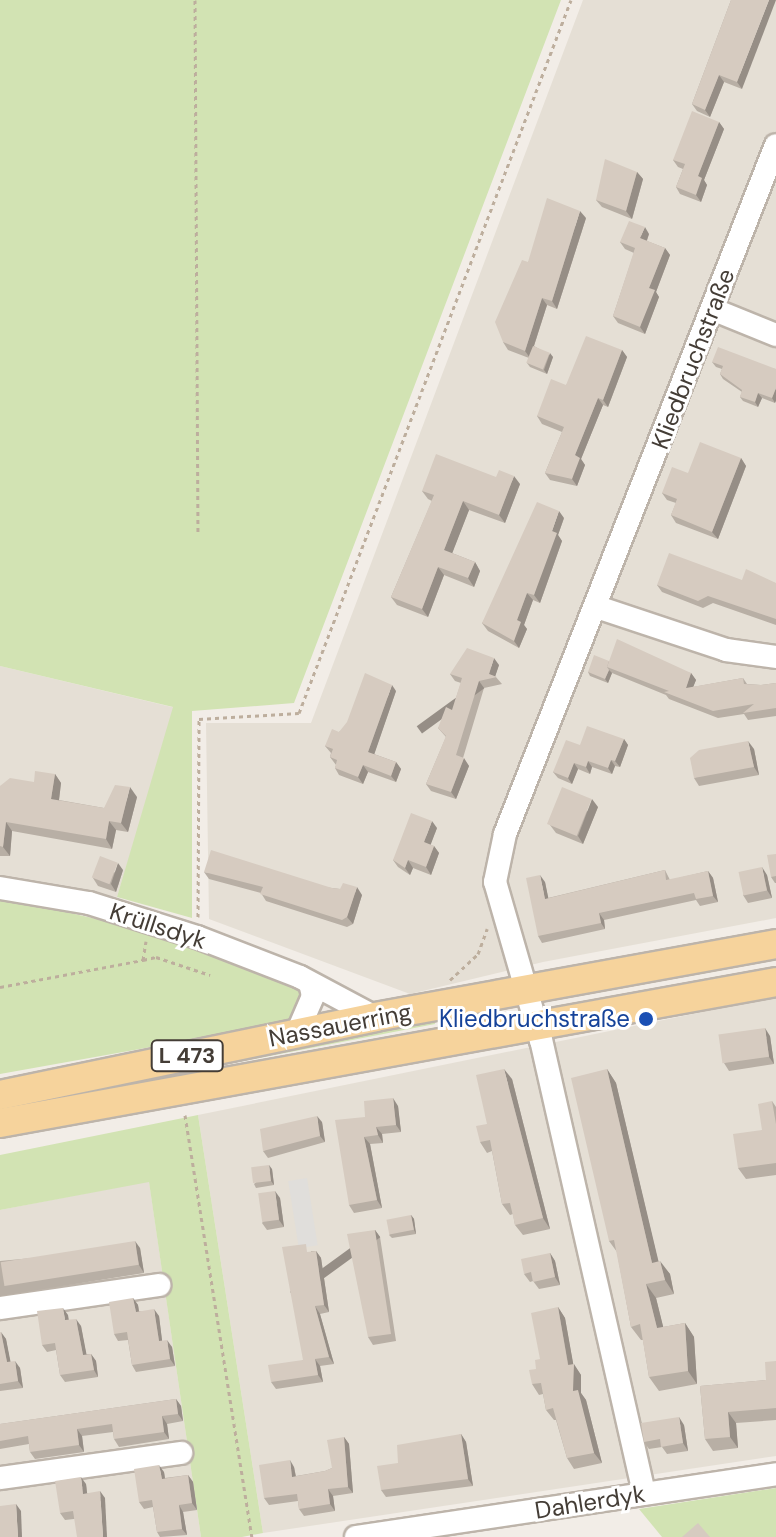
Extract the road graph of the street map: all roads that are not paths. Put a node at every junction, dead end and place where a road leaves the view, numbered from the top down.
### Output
1 (776, 145) edge
2 (712, 309) junction
3 (776, 335) edge
4 (597, 607) junction
5 (776, 657) edge
6 (0, 888) edge
7 (776, 944) edge
8 (776, 982) edge
9 (310, 983) junction
10 (525, 992) junction
11 (375, 1017) junction
12 (536, 1022) junction
13 (297, 1033) junction
14 (0, 1095) edge
15 (0, 1123) edge
16 (159, 1285) dead end
17 (0, 1308) edge
18 (181, 1453) dead end
19 (776, 1474) edge
20 (0, 1478) edge
21 (644, 1493) junction
22 (495, 1528) edge
23 (356, 1537) edge

1 - 2 street, Kliedbruchstraße
2 - 3 street
2 - 4 street, Kliedbruchstraße
4 - 5 street
4 - 10 street, Kliedbruchstraße
6 - 9 street, Krüllsdyk
7 - 10 main road, Nassauerring / L 473
8 - 12 main road, Nassauerring / L 473
9 - 11 street, Krüllsdyk
9 - 13 street
10 - 11 main road, Nassauerring / L 473
10 - 12 street, Kliedbruchstraße
11 - 13 main road, Nassauerring / L 473
12 - 15 main road, Nassauerring / L 473
12 - 21 street, Kliedbruchstraße
13 - 14 main road, Nassauerring / L 473
16 - 17 street
18 - 20 street
19 - 21 street, Dahlerdyk
21 - 22 street, Dahlerdyk
22 - 23 street, Dahlerdyk

